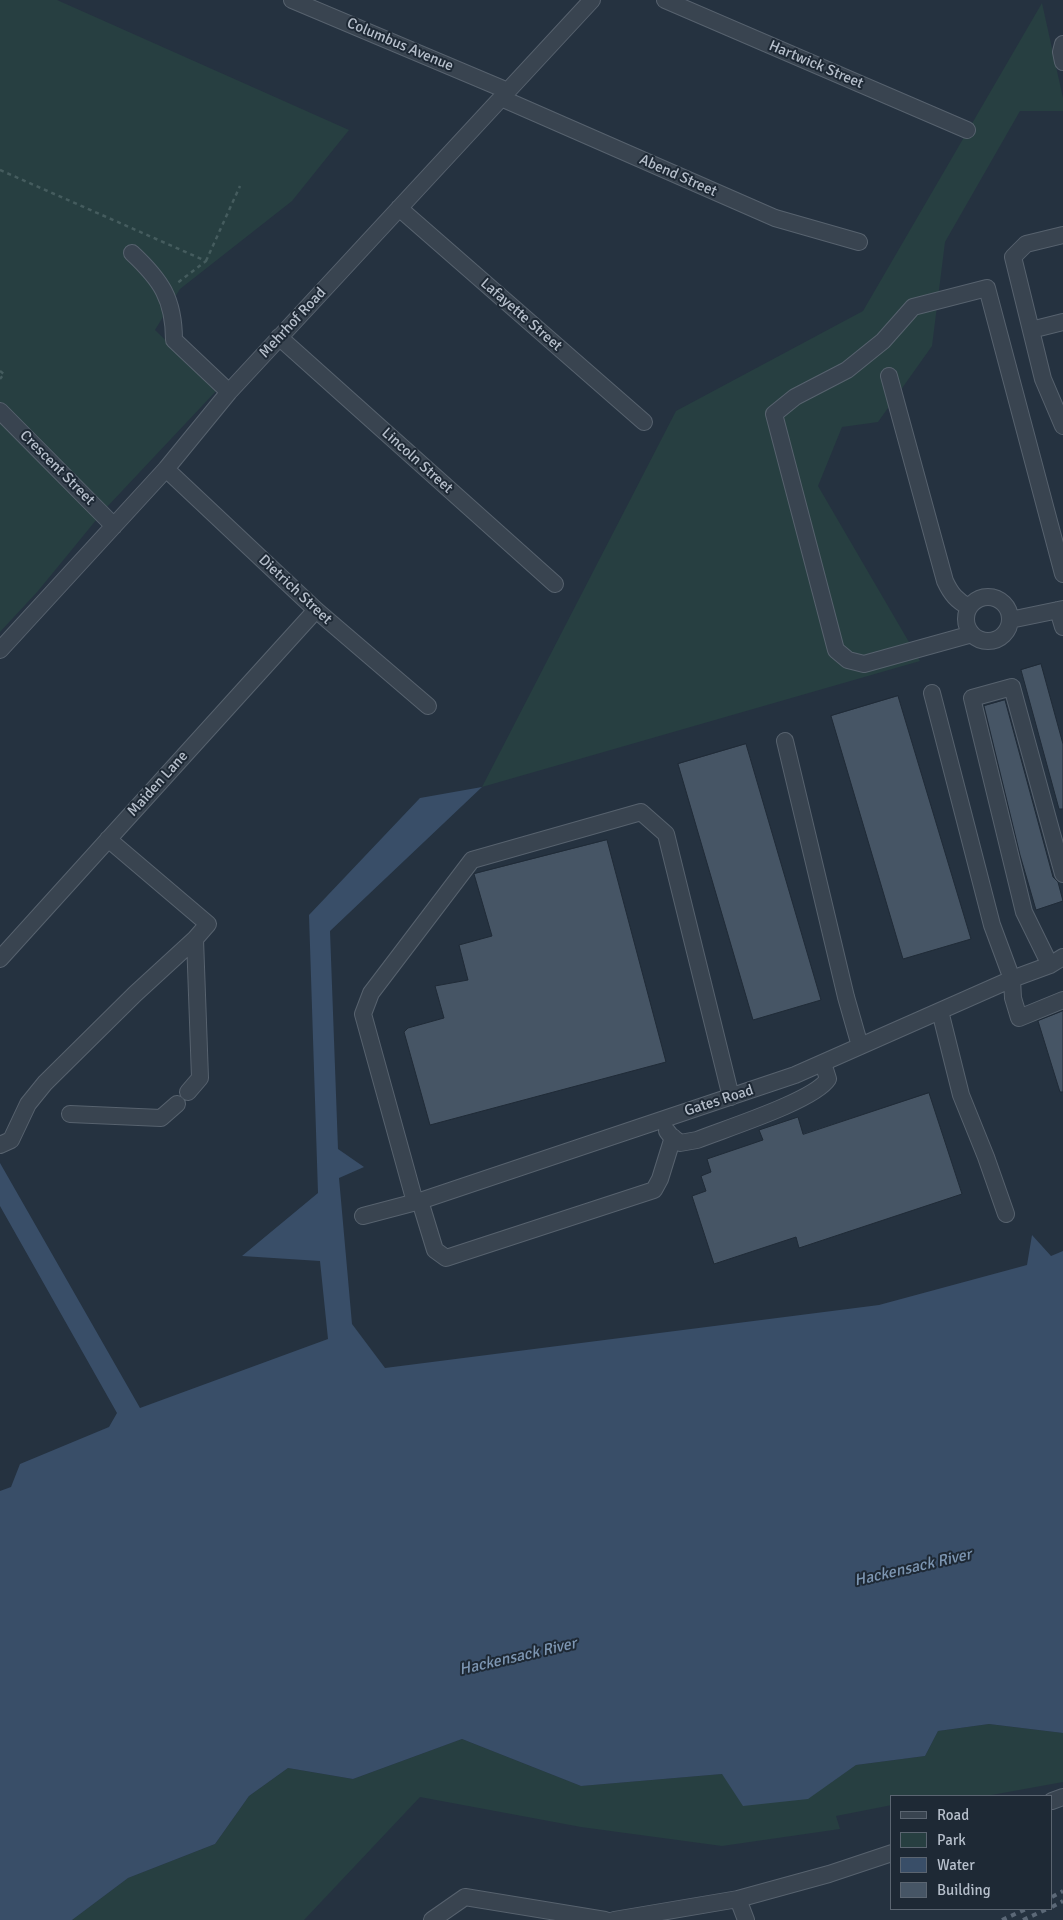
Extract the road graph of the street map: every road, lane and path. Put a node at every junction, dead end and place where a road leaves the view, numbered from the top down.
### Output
1 (292, 0) edge
2 (592, 0) edge
3 (665, 0) edge
4 (1063, 44) edge
5 (1063, 62) edge
6 (504, 95) junction
7 (967, 130) dead end
8 (0, 170) edge
9 (240, 186) dead end
10 (399, 208) junction
11 (1063, 236) edge
12 (859, 242) dead end
13 (132, 252) dead end
14 (206, 261) junction
15 (164, 292) junction
16 (1063, 322) edge
17 (1031, 330) junction
18 (279, 337) junction
19 (0, 370) edge
20 (889, 376) dead end
21 (0, 378) edge
22 (229, 392) junction
23 (0, 411) edge
24 (644, 422) dead end
25 (1063, 426) edge
26 (166, 469) junction
27 (114, 526) junction
28 (1063, 574) edge
29 (555, 584) dead end
30 (969, 607) junction
31 (316, 610) junction
32 (1061, 610) edge
33 (1010, 620) junction
34 (1063, 627) edge
35 (972, 634) junction
36 (0, 650) edge
37 (932, 693) dead end
38 (428, 706) dead end
39 (786, 741) dead end
40 (108, 840) junction
41 (1063, 874) edge
42 (195, 939) junction
43 (0, 958) edge
44 (1056, 961) edge
45 (1012, 979) junction
46 (1063, 1000) edge
47 (940, 1011) junction
48 (860, 1046) junction
49 (823, 1063) junction
50 (731, 1096) junction
51 (70, 1114) dead end
52 (661, 1120) junction
53 (673, 1138) junction
54 (0, 1145) edge
55 (418, 1201) junction
56 (1006, 1214) dead end
57 (363, 1216) dead end
58 (890, 1854) edge
59 (738, 1899) junction
60 (432, 1920) edge
61 (605, 1920) edge
62 (614, 1920) edge
63 (746, 1920) edge

1 - 6 street, Columbus Avenue
2 - 6 street, Mehrhof Road
3 - 7 street, Hartwick Street
4 - 5 street
6 - 10 street, Mehrhof Road
6 - 12 street, Abend Street
8 - 14 path
9 - 14 path
10 - 18 street, Mehrhof Road
10 - 24 street, Lafayette Street
11 - 17 street
13 - 15 street
14 - 15 path
15 - 22 street
16 - 17 street
17 - 25 street
18 - 22 street, Mehrhof Road
18 - 29 street, Lincoln Street
19 - 21 path
20 - 30 street
22 - 26 street, Mehrhof Road
23 - 27 street, Crescent Street
26 - 27 street, Mehrhof Road
26 - 31 street, Dietrich Street
27 - 36 street, Mehrhof Road
28 - 35 street
30 - 33 street
30 - 35 street
31 - 38 street, Dietrich Street
31 - 40 street, Maiden Lane
32 - 33 street
32 - 34 street
33 - 35 street
37 - 45 street
39 - 48 street
40 - 42 street
40 - 43 street, Maiden Lane
41 - 44 street
42 - 51 street
42 - 54 street
44 - 45 street, Gates Road
45 - 46 street
45 - 47 street, Gates Road
47 - 48 street, Gates Road
47 - 56 street
48 - 49 street, Gates Road
49 - 50 street, Gates Road
49 - 53 street
50 - 52 street, Gates Road
50 - 55 street
52 - 53 street
52 - 55 street, Gates Road
53 - 55 street
55 - 57 street, Gates Road
58 - 59 street
59 - 62 street
59 - 63 street
60 - 61 street

